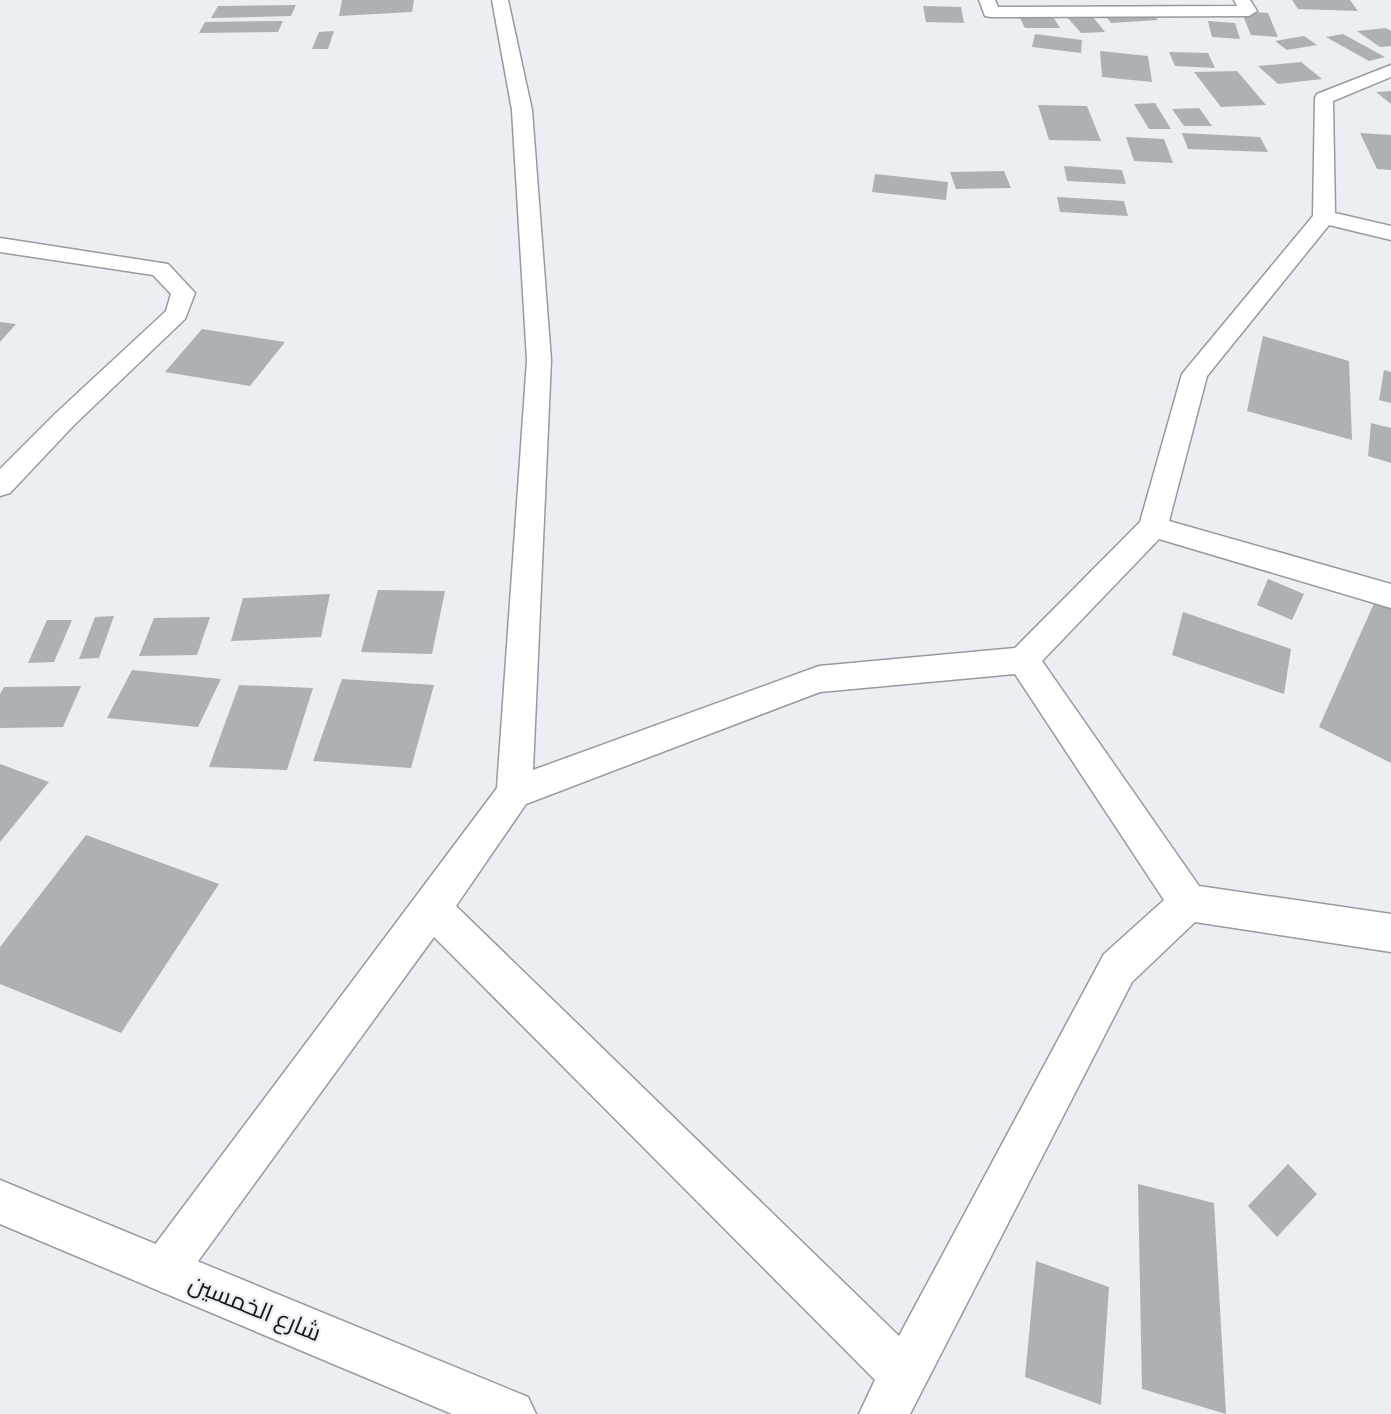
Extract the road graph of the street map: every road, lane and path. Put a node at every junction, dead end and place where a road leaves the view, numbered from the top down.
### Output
1 (500, 0) edge
2 (987, 0) edge
3 (1242, 0) edge
4 (1391, 70) edge
5 (1324, 216) junction
6 (1391, 233) edge
7 (0, 245) edge
8 (0, 486) edge
9 (1153, 527) junction
10 (1391, 596) edge
11 (1023, 660) junction
12 (514, 793) junction
13 (1188, 903) junction
14 (432, 909) junction
15 (1391, 933) edge
16 (0, 1202) edge
17 (164, 1270) junction
18 (904, 1375) junction
19 (511, 1414) edge
20 (884, 1414) edge

1 - 12 street
2 - 3 street
4 - 5 street
5 - 6 street
5 - 9 street
7 - 8 street
9 - 10 street
9 - 11 street
11 - 12 street
11 - 13 street
12 - 14 street
13 - 15 street
13 - 18 street
14 - 17 street
14 - 18 street
16 - 17 street, شارع الخمسين
17 - 19 street, شارع الخمسين
18 - 20 street

